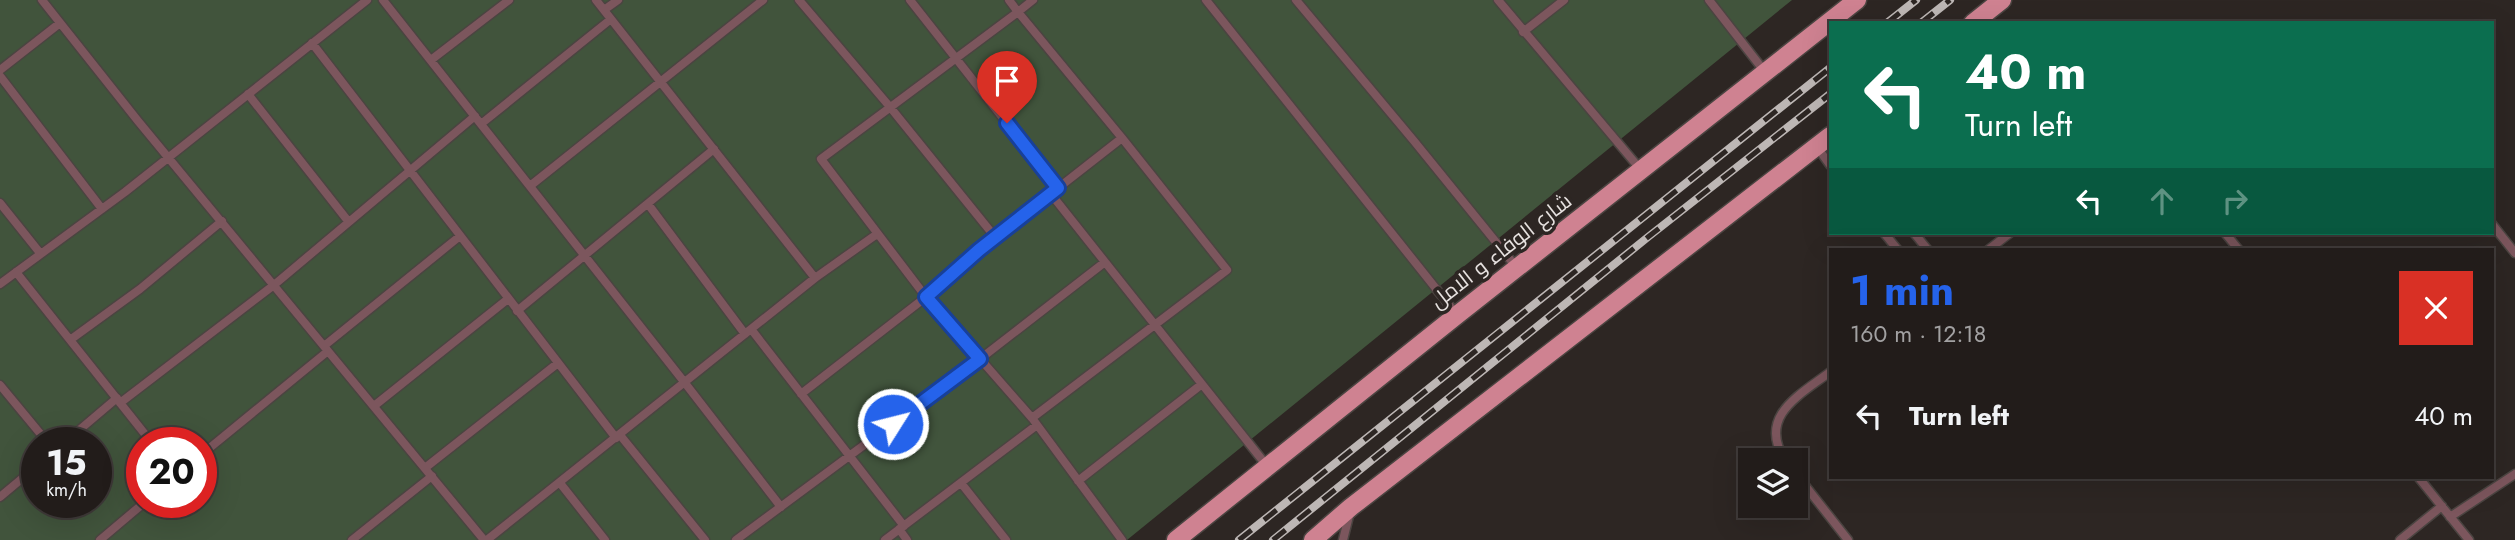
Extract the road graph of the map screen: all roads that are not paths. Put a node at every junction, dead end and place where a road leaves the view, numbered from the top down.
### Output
1 (42, 0) edge
2 (367, 0) edge
3 (383, 0) edge
4 (509, 0) edge
5 (596, 0) edge
6 (618, 0) edge
7 (763, 0) edge
8 (799, 0) edge
9 (910, 0) edge
10 (1009, 0) edge
11 (1033, 0) edge
12 (1206, 0) edge
13 (1296, 0) edge
14 (1498, 0) edge
15 (1564, 0) edge
16 (1709, 0) edge
17 (1857, 0) edge
18 (2002, 0) edge
19 (604, 10) junction
20 (1018, 12) junction
21 (611, 19) junction
22 (1830, 21) edge
23 (1976, 21) edge
24 (1829, 22) edge
25 (60, 23) junction
26 (1523, 32) junction
27 (312, 43) junction
28 (957, 58) junction
29 (431, 61) junction
30 (0, 70) edge
31 (1765, 72) junction
32 (0, 76) edge
33 (661, 82) junction
34 (248, 94) junction
35 (891, 107) junction
36 (475, 116) junction
37 (481, 124) junction
38 (1122, 138) junction
39 (1824, 141) edge
40 (714, 149) junction
41 (170, 157) junction
42 (1829, 161) edge
43 (409, 169) junction
44 (1641, 170) junction
45 (530, 186) junction
46 (1058, 188) junction
47 (1051, 194) junction
48 (0, 203) edge
49 (648, 204) junction
50 (102, 209) junction
51 (222, 221) junction
52 (348, 221) junction
53 (2494, 227) edge
54 (877, 234) junction
55 (2007, 235) edge
56 (460, 236) junction
57 (995, 237) junction
58 (1990, 248) edge
59 (40, 253) junction
60 (2515, 253) edge
61 (586, 257) junction
62 (1105, 262) junction
63 (1517, 268) junction
64 (16, 272) junction
65 (815, 278) junction
66 (0, 284) edge
67 (274, 285) junction
68 (926, 297) junction
69 (508, 299) junction
70 (517, 311) junction
71 (1457, 314) junction
72 (1154, 325) junction
73 (748, 331) junction
74 (70, 340) junction
75 (326, 349) junction
76 (980, 359) junction
77 (558, 363) junction
78 (1829, 373) edge
79 (685, 383) junction
80 (1202, 384) junction
81 (0, 385) edge
82 (801, 394) junction
83 (118, 401) junction
84 (374, 407) junction
85 (1034, 422) junction
86 (35, 427) edge
87 (85, 427) edge
88 (139, 427) edge
89 (618, 436) junction
90 (217, 441) edge
91 (1779, 448) edge
92 (850, 456) junction
93 (1267, 466) junction
94 (425, 468) junction
95 (2515, 474) edge
96 (432, 477) junction
97 (21, 479) edge
98 (2420, 479) edge
99 (1078, 481) junction
100 (961, 482) junction
101 (560, 483) junction
102 (1808, 489) edge
103 (0, 496) edge
104 (2442, 506) junction
105 (781, 507) junction
106 (1352, 507) junction
107 (2450, 517) junction
108 (126, 518) edge
109 (901, 528) junction
110 (1191, 534) edge
111 (100, 540) edge
112 (352, 540) edge
113 (486, 540) edge
114 (605, 540) edge
115 (705, 540) edge
116 (736, 540) edge
117 (885, 540) edge
118 (907, 540) edge
119 (1006, 540) edge
120 (1122, 540) edge
121 (1176, 540) edge
122 (1313, 540) edge
123 (1343, 540) edge
124 (1848, 540) edge
125 (2400, 540) edge
126 (2469, 540) edge

1 - 25 lane
2 - 27 lane
3 - 29 lane
4 - 29 lane
5 - 19 lane
6 - 19 lane
7 - 33 lane
8 - 35 lane
9 - 28 lane
10 - 20 lane
11 - 20 lane
12 - 71 lane
13 - 63 lane
14 - 26 lane
15 - 26 lane
16 - 31 lane
17 - 22 main road, شارع الوفاء و الامل
18 - 23 main road
19 - 21 lane
20 - 28 lane
20 - 38 lane
21 - 33 lane
21 - 37 lane
24 - 31 main road, شارع الوفاء و الامل
25 - 30 lane
25 - 41 lane
26 - 44 lane
27 - 34 lane
27 - 43 lane
28 - 35 lane
28 - 46 lane
29 - 36 lane
31 - 44 main road, شارع الوفاء و الامل
32 - 50 lane
33 - 40 lane
33 - 45 lane
34 - 41 lane
34 - 52 lane
35 - 54 lane
35 - 57 lane
36 - 37 lane
36 - 43 lane
37 - 45 lane
38 - 46 lane
38 - 72 lane
39 - 42 lane
39 - 106 main road
40 - 49 lane
40 - 65 lane
41 - 50 lane
41 - 51 lane
43 - 52 lane
43 - 56 lane
44 - 63 main road, شارع الوفاء و الامل
45 - 61 lane
46 - 47 lane
47 - 57 lane
47 - 62 lane
48 - 59 lane
49 - 61 lane
49 - 73 lane
50 - 59 lane
51 - 67 lane
51 - 74 lane
52 - 67 lane
53 - 60 lane
54 - 65 lane
54 - 68 lane
55 - 58 lane
56 - 69 lane
56 - 75 lane
57 - 68 lane
59 - 64 lane
61 - 70 lane
61 - 79 lane
62 - 72 lane
62 - 76 lane
63 - 71 main road, شارع الوفاء و الامل
64 - 66 lane
64 - 74 lane
65 - 73 lane
67 - 75 lane
67 - 83 lane
68 - 76 lane
68 - 82 lane
69 - 70 lane
69 - 84 lane
70 - 77 lane
71 - 93 main road, شارع الوفاء و الامل
72 - 80 lane
72 - 85 lane
73 - 79 lane
73 - 82 lane
74 - 83 lane
75 - 84 lane
75 - 90 lane
76 - 85 lane
76 - 92 lane
77 - 89 lane
77 - 94 lane
78 - 91 lane
79 - 89 lane
79 - 105 lane
80 - 93 lane
80 - 99 lane
81 - 86 lane
82 - 92 lane
83 - 87 lane
83 - 88 lane
84 - 94 lane
85 - 99 lane
85 - 100 lane
89 - 101 lane
89 - 115 lane
92 - 105 lane
92 - 109 lane
93 - 110 main road, شارع الوفاء و الامل
94 - 96 lane
95 - 107 lane
96 - 112 lane
96 - 113 lane
97 - 103 lane
98 - 104 lane
99 - 120 lane
100 - 109 lane
100 - 119 lane
101 - 113 lane
101 - 114 lane
102 - 124 lane
104 - 107 lane
104 - 125 lane
105 - 116 lane
106 - 122 main road
106 - 123 lane
107 - 126 lane
108 - 111 lane
109 - 117 lane
109 - 118 lane
110 - 121 main road, شارع الوفاء و الامل

